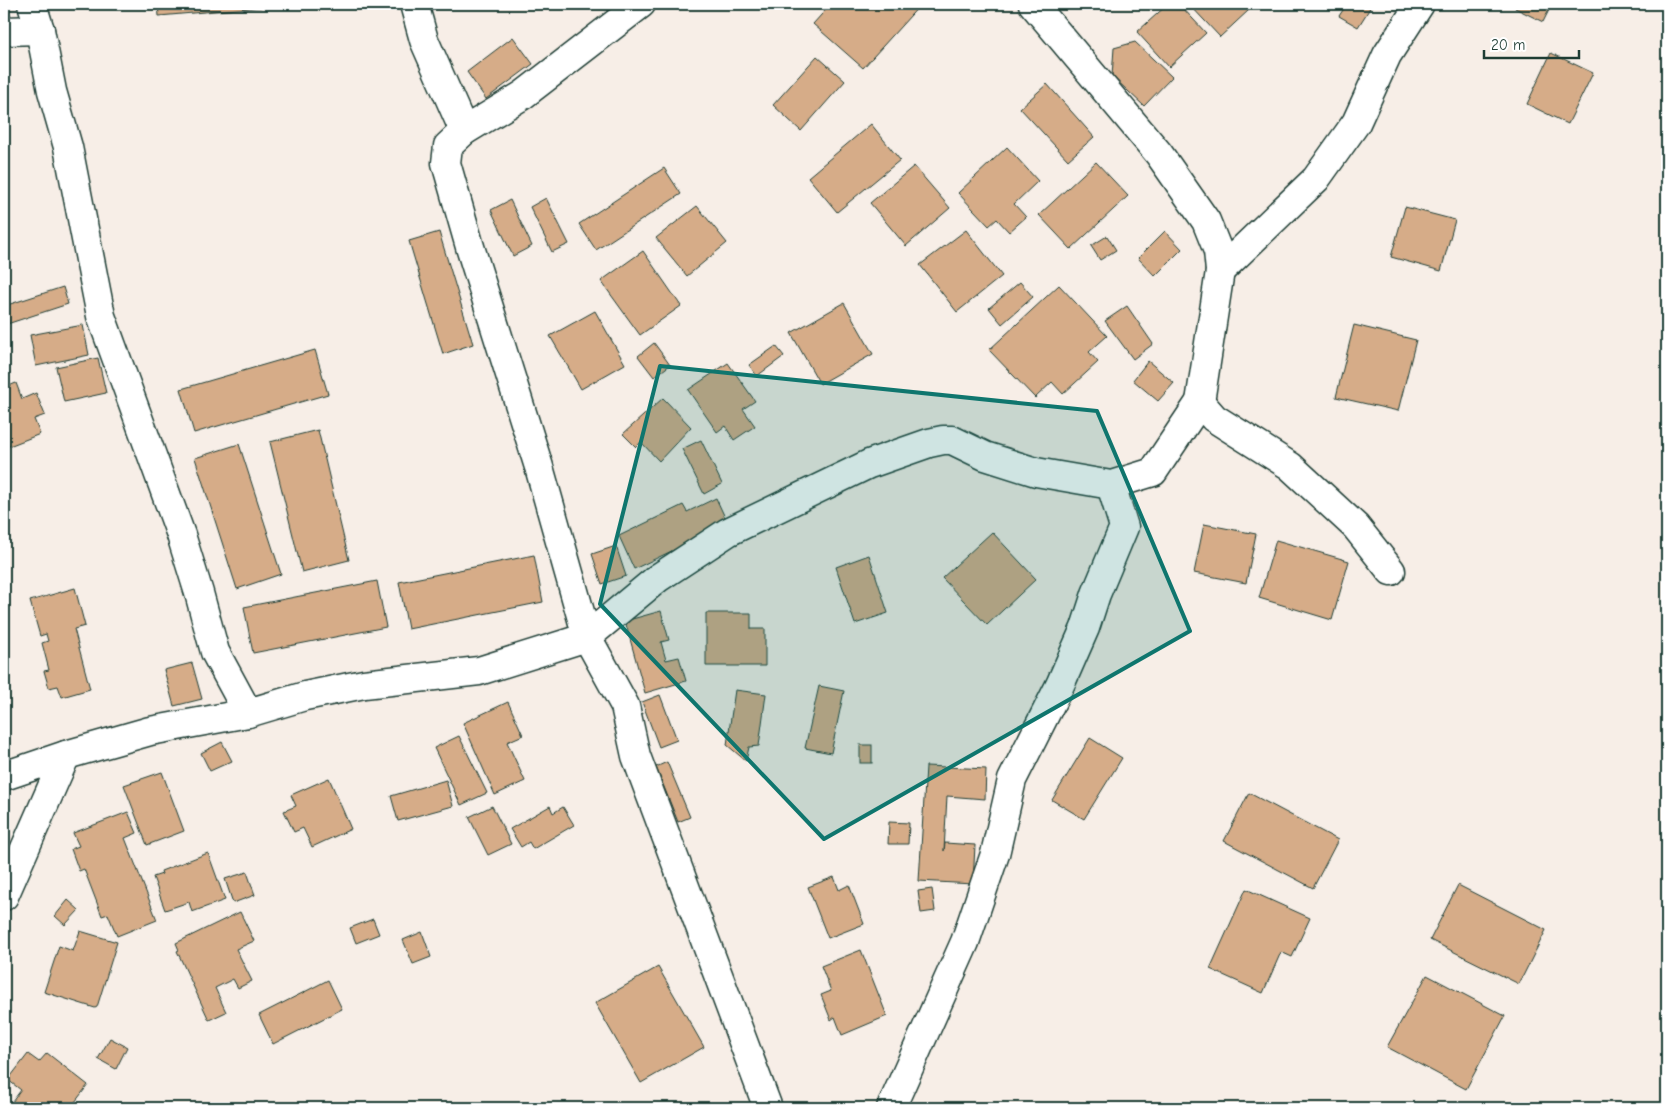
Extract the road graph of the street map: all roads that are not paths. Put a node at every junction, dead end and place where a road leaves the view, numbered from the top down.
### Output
1 (32, 4) edge
2 (414, 4) edge
3 (641, 4) edge
4 (1033, 4) edge
5 (1420, 4) edge
6 (40, 30) junction
7 (4, 31) edge
8 (464, 131) junction
9 (1220, 271) junction
10 (1200, 402) junction
11 (1111, 485) junction
12 (1391, 571) dead end
13 (587, 637) junction
14 (248, 713) junction
15 (66, 755) junction
16 (4, 776) edge
17 (4, 896) edge
18 (768, 1108) edge
19 (891, 1108) edge

1 - 6 street
2 - 8 street
3 - 8 street
4 - 9 street
5 - 9 street
6 - 7 street
6 - 14 street
8 - 13 street
9 - 10 street
10 - 11 street
10 - 12 street
11 - 13 street
11 - 19 street
13 - 14 street
13 - 18 street
14 - 15 street
15 - 16 street
15 - 17 street

